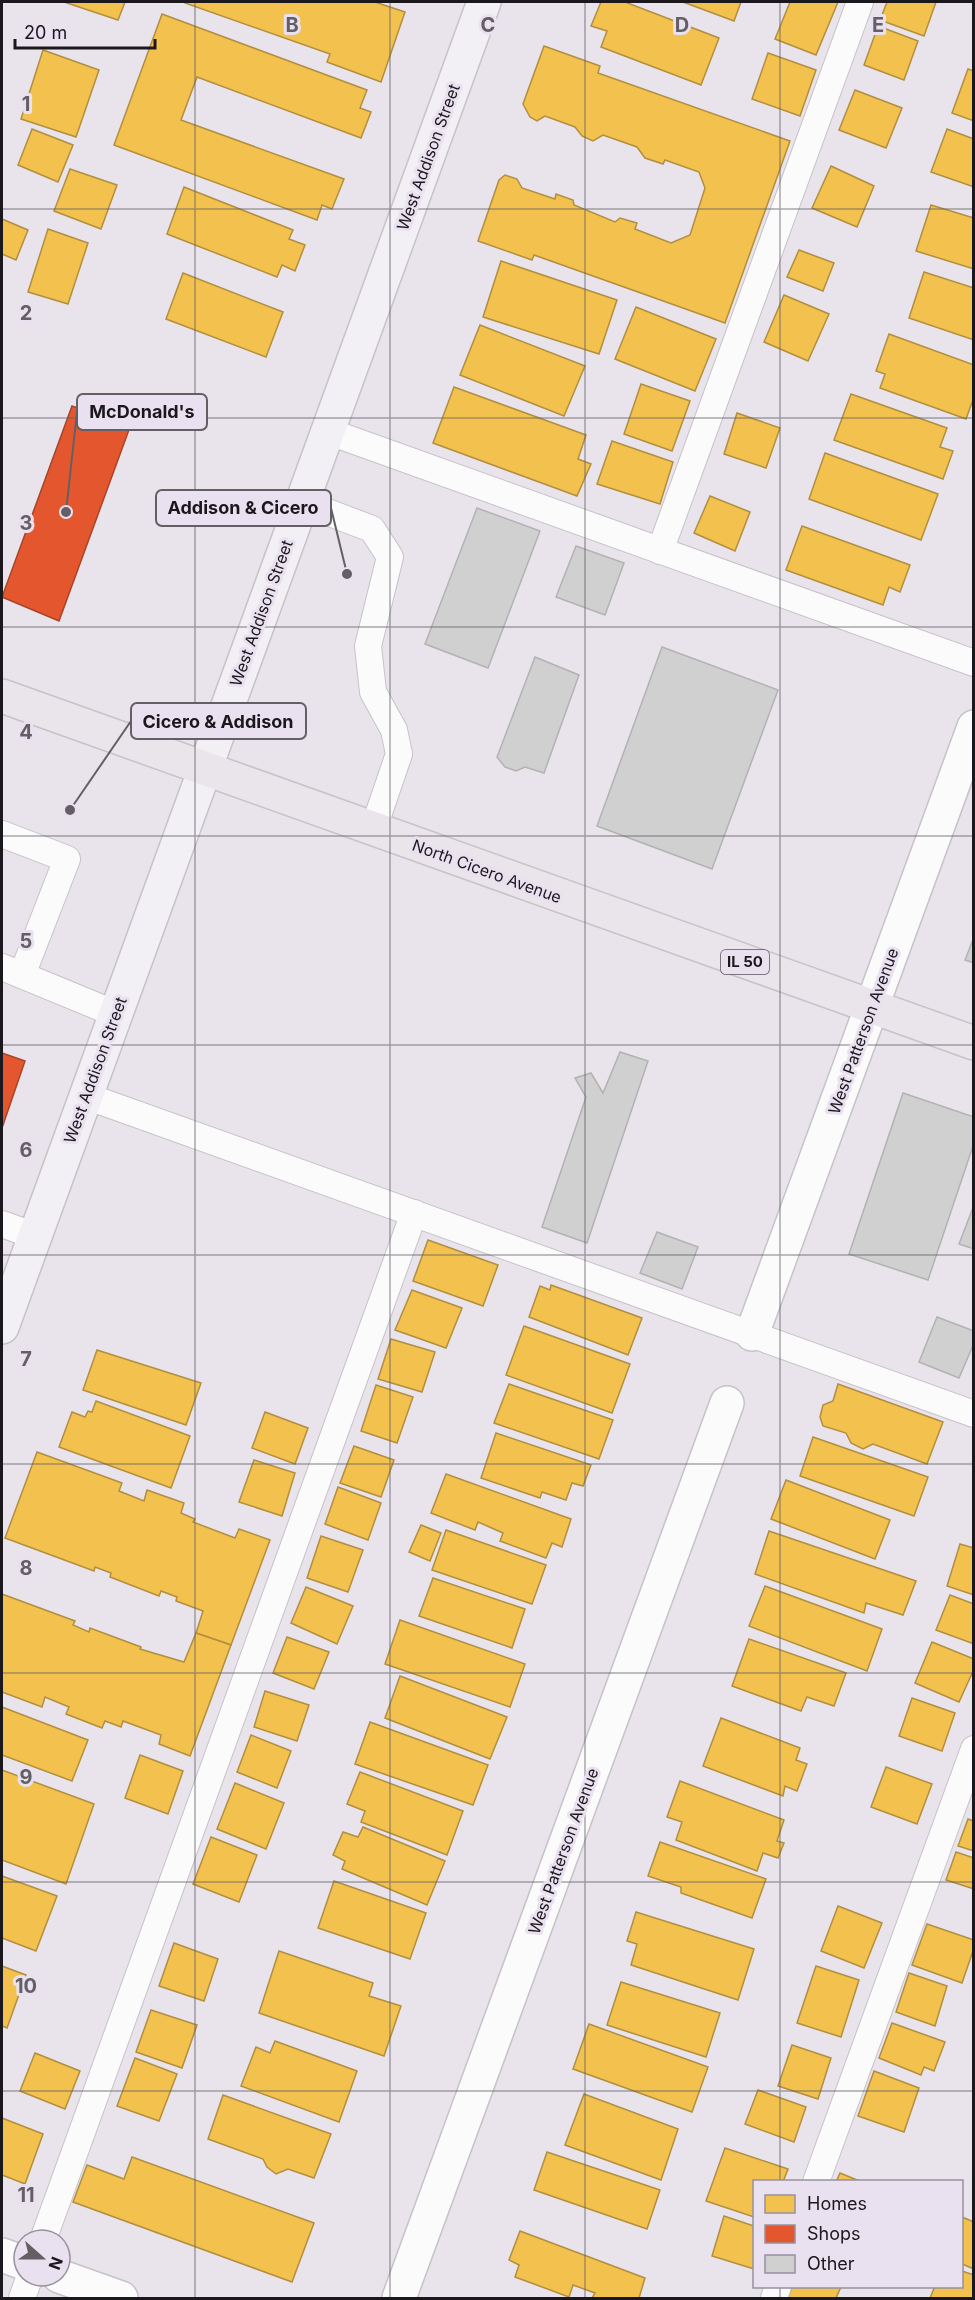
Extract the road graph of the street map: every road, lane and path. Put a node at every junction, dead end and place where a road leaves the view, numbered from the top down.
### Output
1 (484, 2) edge
2 (860, 2) edge
3 (327, 431) junction
4 (301, 502) junction
5 (660, 551) junction
6 (974, 663) edge
7 (2, 696) edge
8 (974, 727) edge
9 (205, 770) junction
10 (373, 830) junction
11 (2, 834) edge
12 (12, 971) edge
13 (872, 1007) junction
14 (116, 1014) junction
15 (974, 1043) edge
16 (86, 1096) junction
17 (414, 1213) junction
18 (2, 1224) edge
19 (35, 1236) junction
20 (2, 1327) edge
21 (752, 1334) junction
22 (727, 1403) dead end
23 (974, 1414) edge
24 (974, 1749) edge
25 (816, 2180) edge
26 (47, 2228) edge
27 (72, 2281) edge
28 (121, 2298) edge
29 (399, 2298) edge

1 - 3 street, West Addison Street
2 - 5 lane
3 - 4 street, West Addison Street
3 - 5 lane
4 - 9 street, West Addison Street
4 - 10 lane
5 - 6 lane
7 - 9 main road, North Cicero Avenue / IL 50
8 - 13 street, West Patterson Avenue
9 - 10 main road, North Cicero Avenue / IL 50
9 - 14 street, West Addison Street
10 - 13 main road, North Cicero Avenue / IL 50
11 - 12 lane
12 - 14 lane
13 - 15 main road, North Cicero Avenue / IL 50
13 - 21 street, West Patterson Avenue
14 - 16 street, West Addison Street
16 - 17 lane
16 - 19 street, West Addison Street
17 - 21 lane
17 - 26 lane
18 - 19 lane
19 - 20 street, West Addison Street
21 - 23 lane
22 - 29 street, West Patterson Avenue
24 - 25 lane
27 - 28 street

